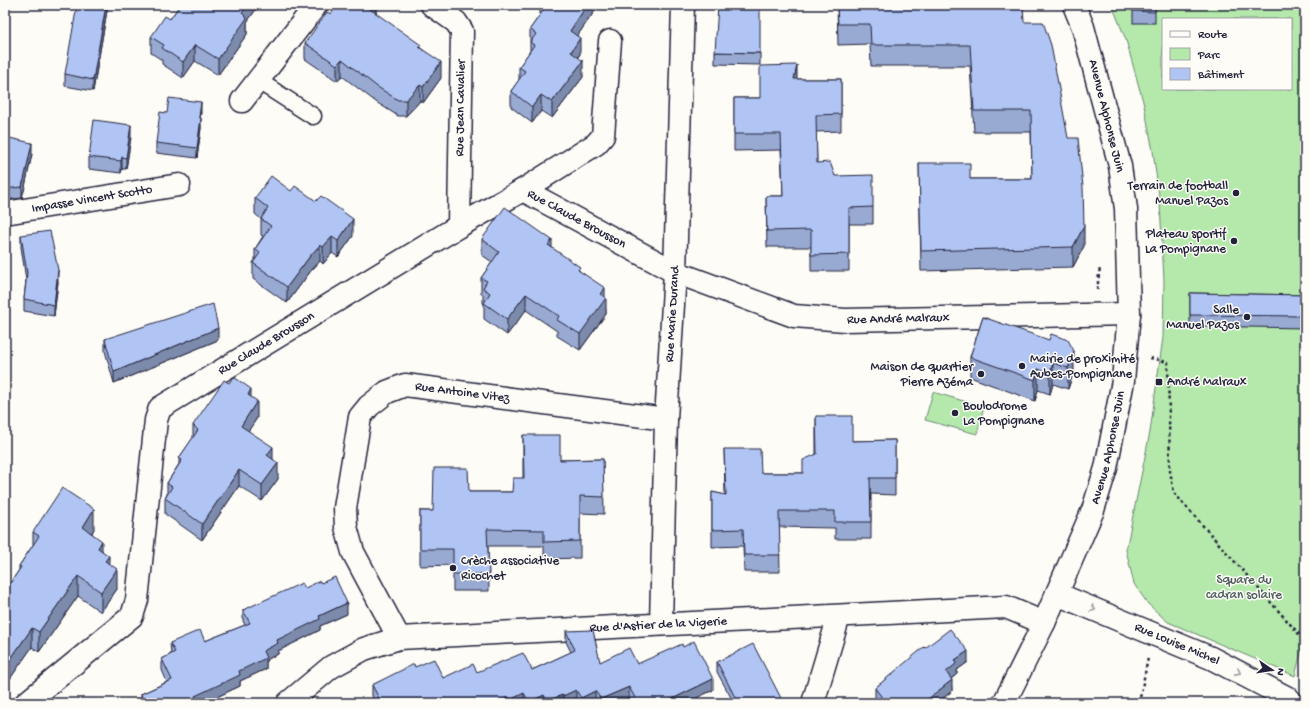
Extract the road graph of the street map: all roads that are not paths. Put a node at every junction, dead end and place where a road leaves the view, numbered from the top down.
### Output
1 (316, 5) edge
2 (432, 5) edge
3 (683, 5) edge
4 (1074, 5) edge
5 (610, 41) dead end
6 (257, 80) junction
7 (242, 100) dead end
8 (313, 116) dead end
9 (179, 185) dead end
10 (523, 190) junction
11 (5, 213) edge
12 (459, 226) junction
13 (675, 272) junction
14 (1129, 314) junction
15 (666, 419) junction
16 (1057, 594) junction
17 (838, 616) junction
18 (1044, 623) junction
19 (661, 624) junction
20 (399, 638) junction
21 (26, 703) edge
22 (288, 703) edge
23 (813, 703) edge
24 (1004, 703) edge
25 (1293, 703) edge

1 - 6 street
2 - 12 street, Rue Jean Cavalier
3 - 13 street, Rue Marie Durand
4 - 14 street, Avenue Alphonse Juin
5 - 10 street
6 - 7 street
6 - 8 lane
9 - 11 street, Impasse Vincent Scotto
10 - 12 street, Rue Claude Brousson
10 - 13 street, Rue Claude Brousson
12 - 21 street, Rue Claude Brousson
13 - 14 street, Rue André Malraux
13 - 15 street, Rue Marie Durand
14 - 16 street, Avenue Alphonse Juin
15 - 19 street, Rue Marie Durand
15 - 20 street, Rue Antoine Vitez
16 - 18 street, Avenue Alphonse Juin
16 -> 25 street, Rue Louise Michel
17 - 18 street, Rue d'Astier de la Vigerie
17 - 19 street, Rue d'Astier de la Vigerie
17 - 23 street
18 - 24 street, Avenue Alphonse Juin
19 - 20 street, Rue d'Astier de la Vigerie
20 - 22 street, Rue d'Astier de la Vigerie

